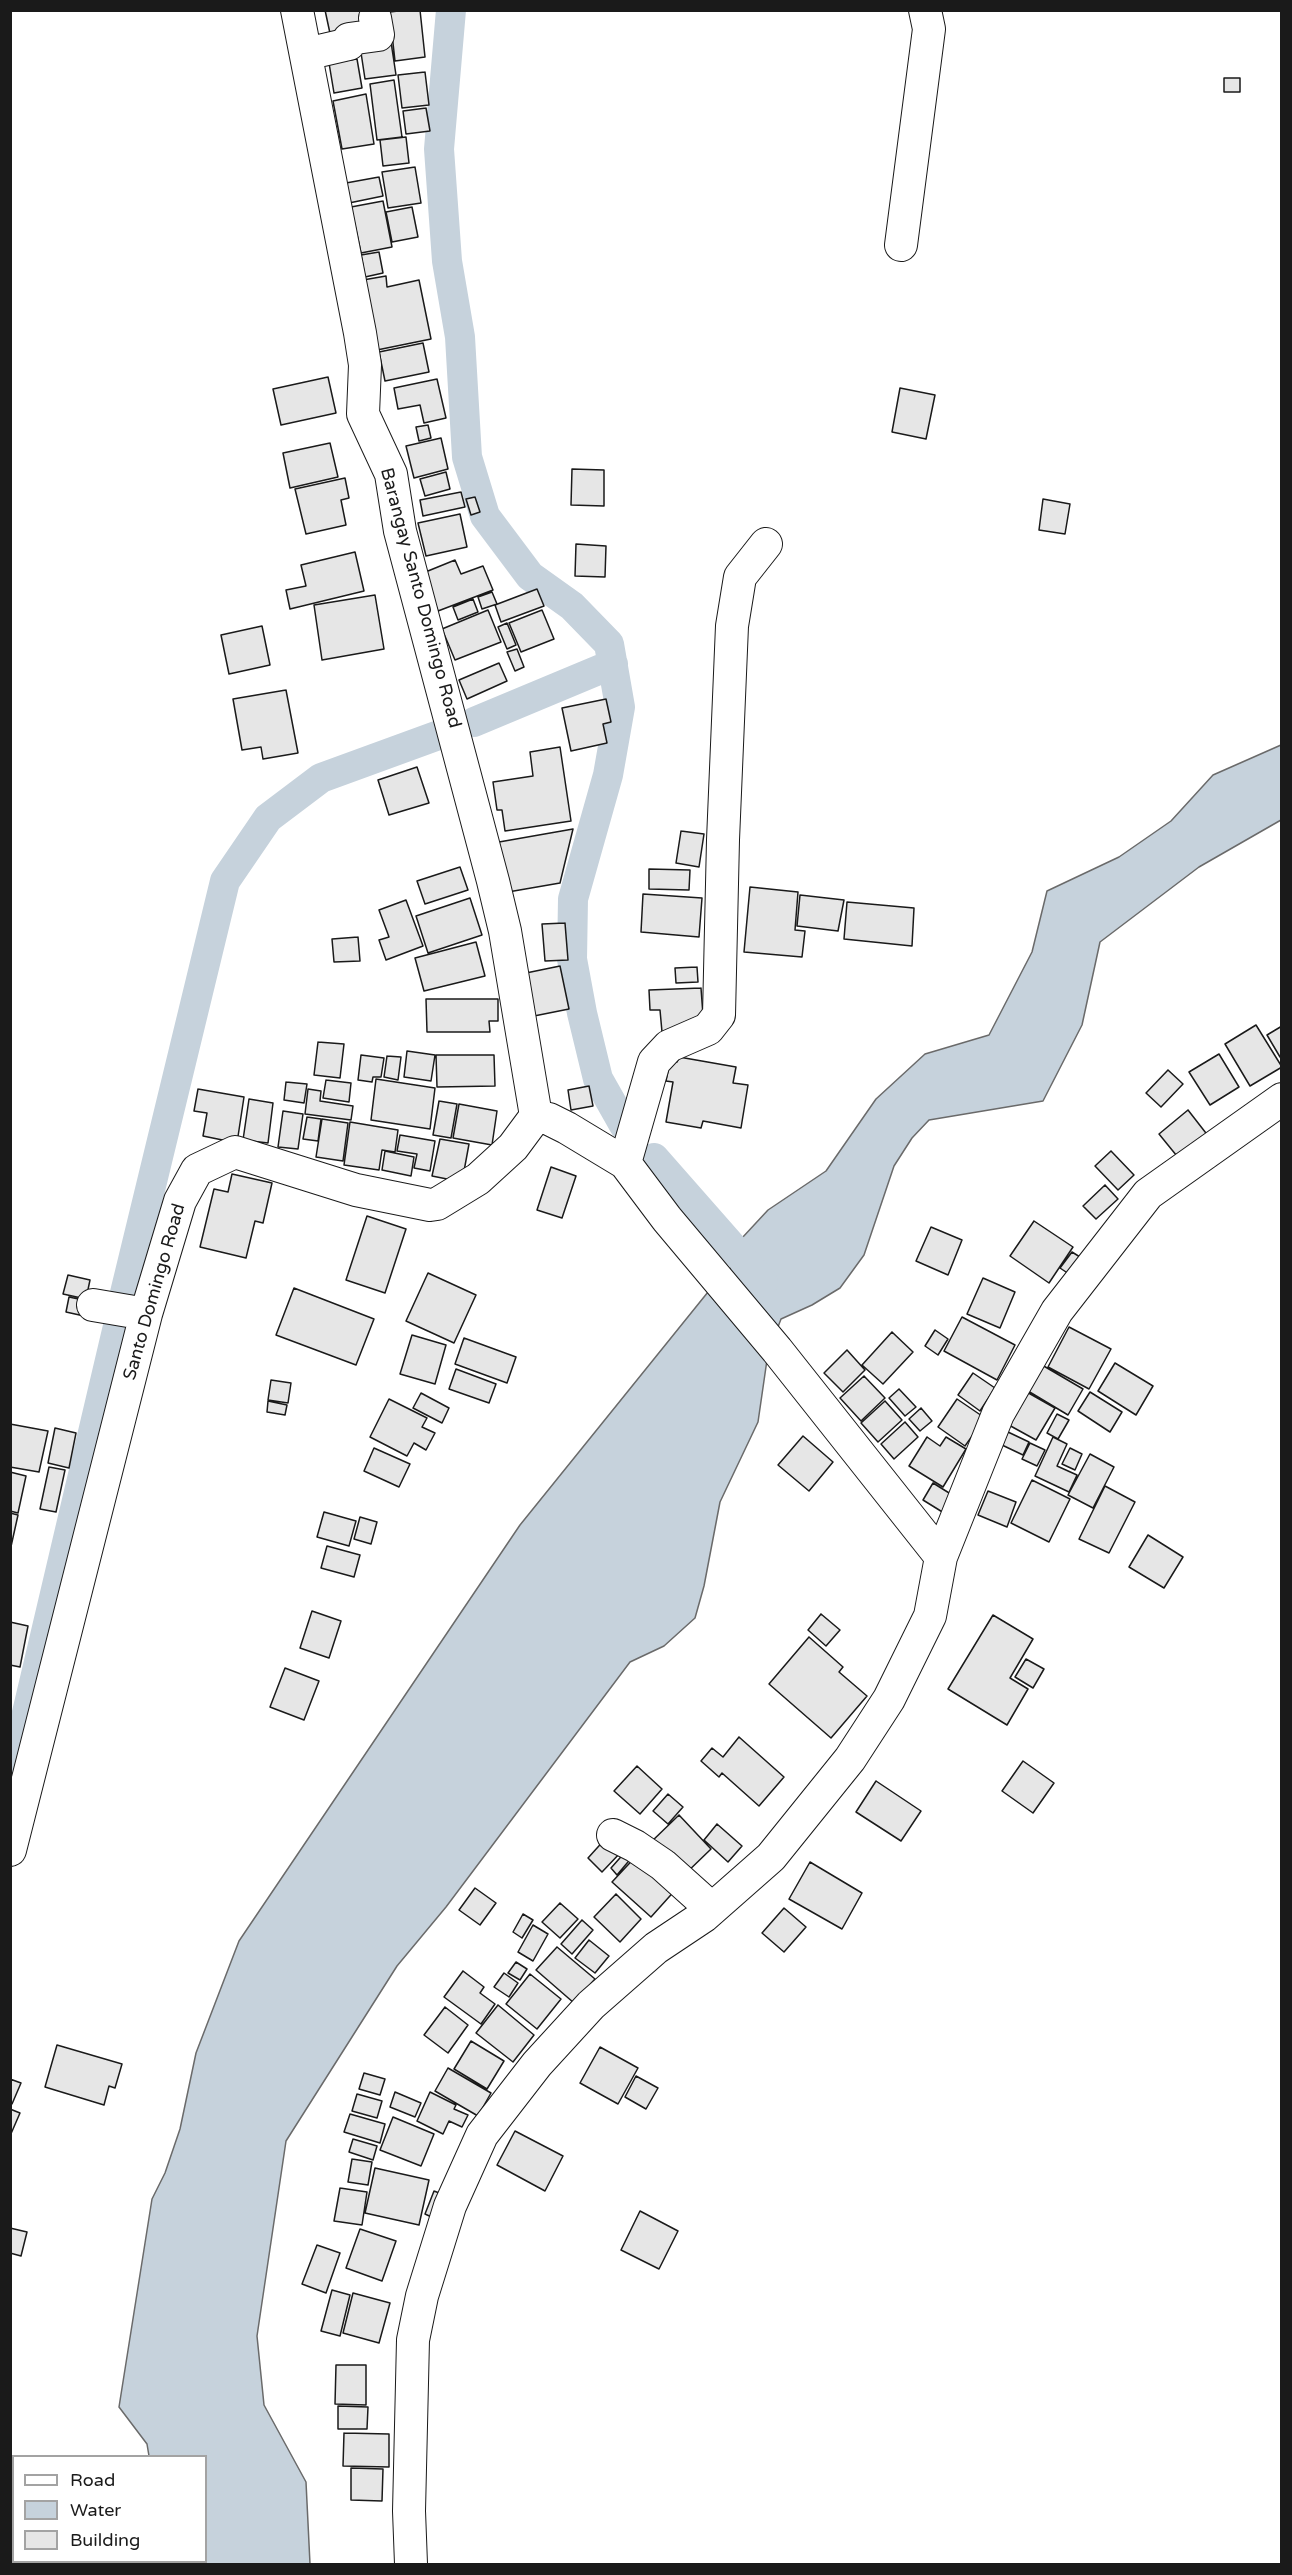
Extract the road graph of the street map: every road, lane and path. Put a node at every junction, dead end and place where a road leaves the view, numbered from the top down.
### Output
1 (297, 10) edge
2 (925, 10) edge
3 (375, 18) dead end
4 (306, 54) junction
5 (901, 245) dead end
6 (766, 544) dead end
7 (1281, 1099) edge
8 (536, 1116) junction
9 (625, 1163) junction
10 (93, 1305) dead end
11 (146, 1314) junction
12 (941, 1557) junction
13 (14, 1815) edge
14 (613, 1835) dead end
15 (10, 1850) edge
16 (712, 1909) junction
17 (411, 2565) edge

1 - 4 street, Barangay Santo Domingo Road
2 - 5 street
3 - 4 street
4 - 8 street, Barangay Santo Domingo Road
6 - 9 street
7 - 12 street
8 - 9 street
8 - 11 street, Santo Domingo Road
9 - 12 street
10 - 11 street
11 - 13 street, Santo Domingo Road
12 - 16 street
13 - 15 street, Santo Domingo Road
14 - 16 street
16 - 17 street

